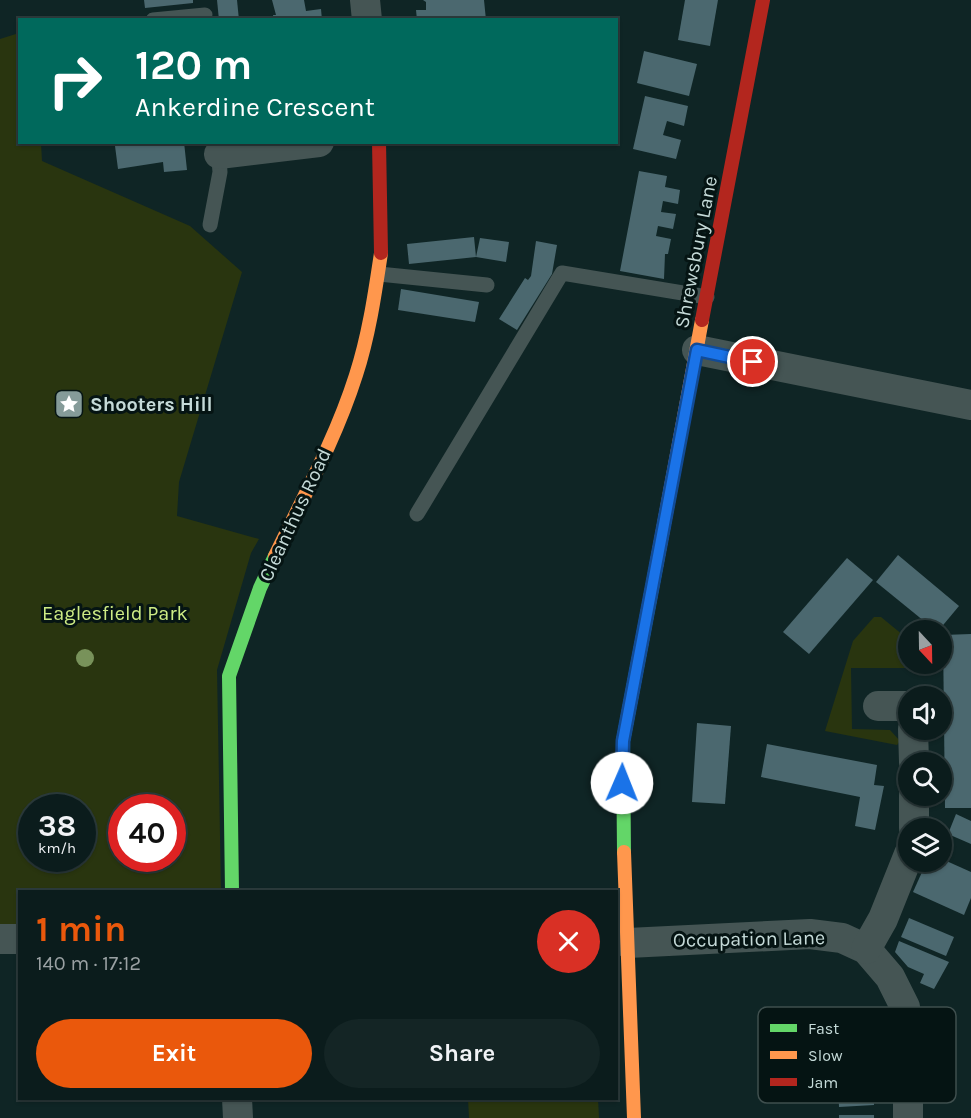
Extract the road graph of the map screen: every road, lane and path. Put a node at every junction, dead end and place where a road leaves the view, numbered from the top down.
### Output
1 (365, 0) edge
2 (763, 0) edge
3 (205, 11) edge
4 (165, 18) edge
5 (367, 18) edge
6 (286, 144) edge
7 (379, 144) edge
8 (218, 148) edge
9 (210, 225) dead end
10 (379, 274) junction
11 (487, 285) dead end
12 (707, 297) junction
13 (697, 350) junction
14 (971, 405) edge
15 (417, 514) dead end
16 (878, 706) dead end
17 (898, 706) edge
18 (902, 872) edge
19 (232, 890) edge
20 (624, 930) edge
21 (0, 939) edge
22 (18, 939) edge
23 (866, 949) junction
24 (905, 1007) edge
25 (237, 1100) edge
26 (909, 1103) edge
27 (238, 1118) edge
28 (634, 1118) edge
29 (909, 1118) edge

1 - 5 street
2 - 12 street, Shrewsbury Lane
3 - 4 lane
6 - 8 street
7 - 10 street, Cleanthus Road
8 - 9 lane
10 - 11 lane
10 - 19 street, Cleanthus Road
12 - 13 street, Shrewsbury Lane
12 - 15 lane
13 - 14 street
13 - 20 street, Shrewsbury Lane
16 - 17 street
18 - 23 street
20 - 23 street, Occupation Lane
20 - 28 street, Shrewsbury Lane
21 - 22 street
23 - 24 street, Occupation Lane
25 - 27 street
26 - 29 street, Occupation Lane

